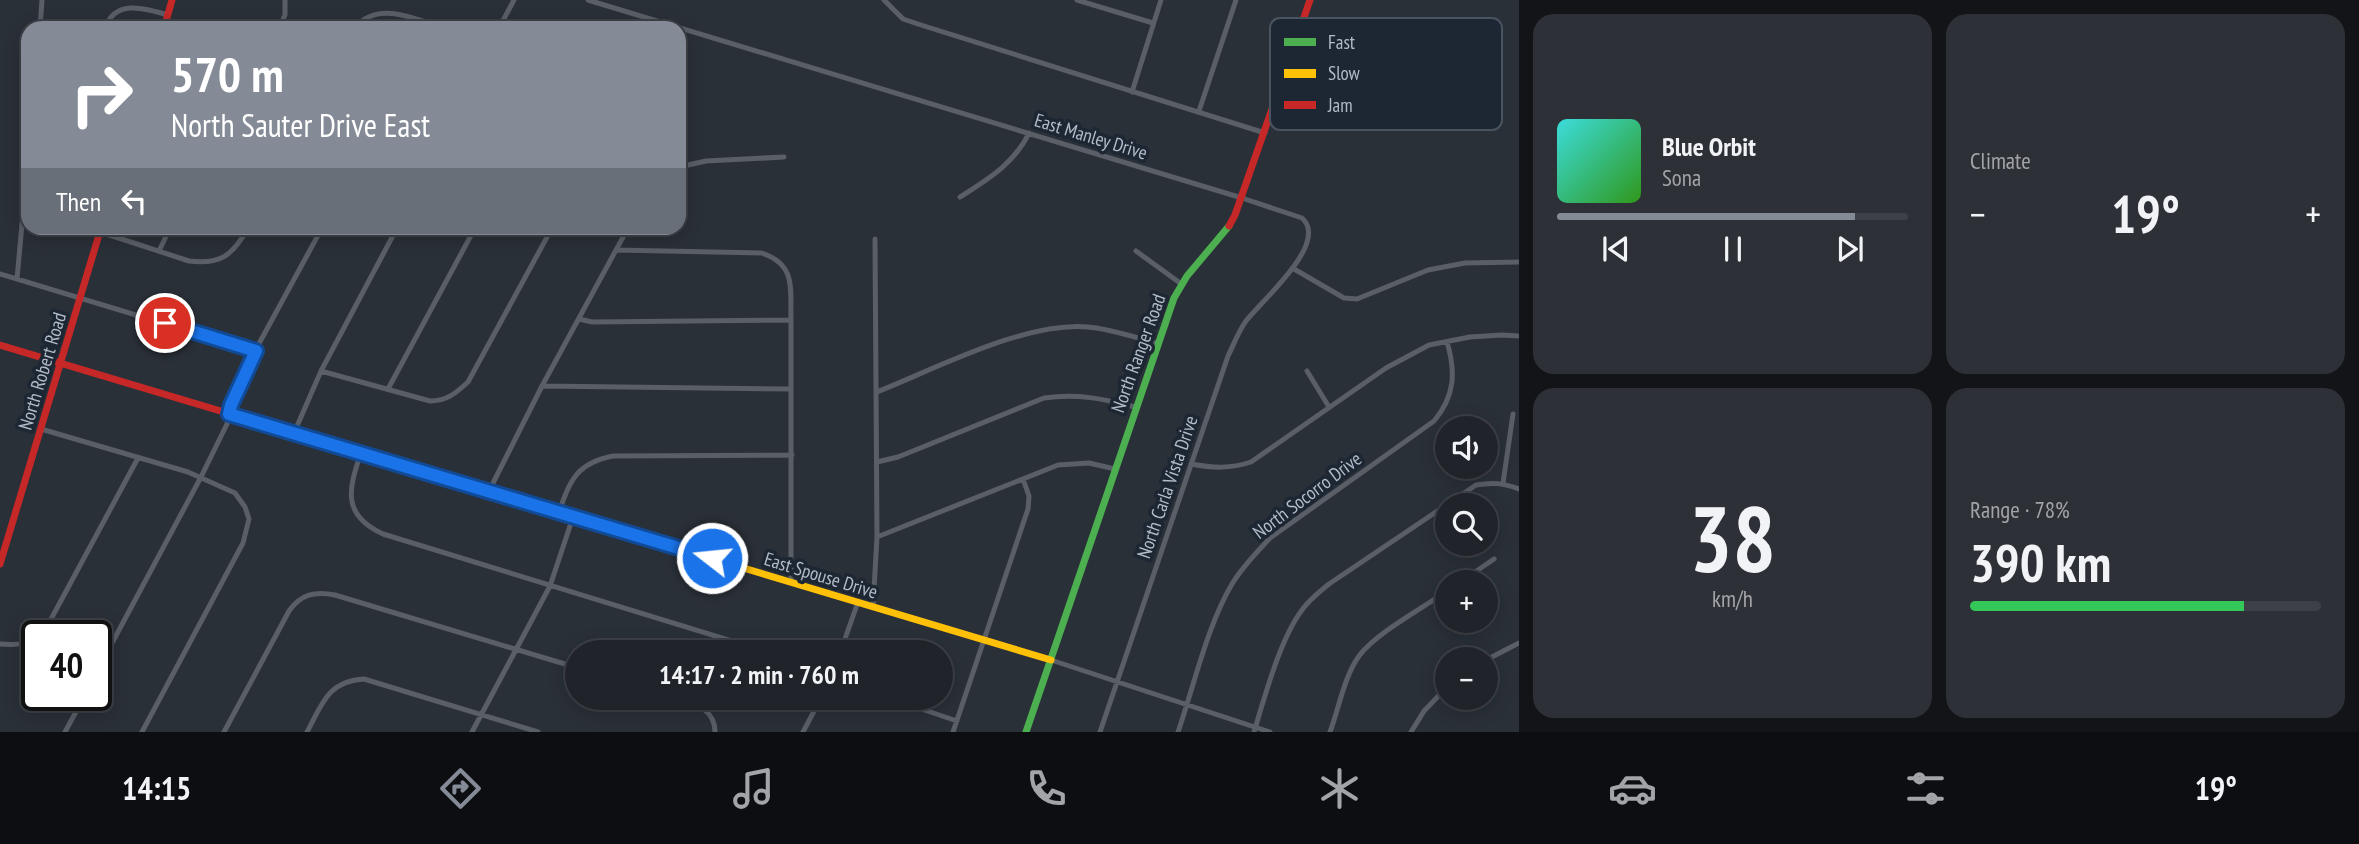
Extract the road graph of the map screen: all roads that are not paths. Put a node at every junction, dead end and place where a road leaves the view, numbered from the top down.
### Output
1 (42, 0) edge
2 (172, 0) edge
3 (285, 0) edge
4 (514, 0) edge
5 (588, 0) edge
6 (884, 0) edge
7 (896, 0) edge
8 (1077, 0) edge
9 (1161, 0) edge
10 (1236, 0) edge
11 (1310, 0) edge
12 (889, 7) junction
13 (168, 15) junction
14 (1304, 18) edge
15 (40, 21) edge
16 (108, 21) edge
17 (167, 21) edge
18 (282, 21) edge
19 (363, 21) edge
20 (418, 21) edge
21 (503, 21) edge
22 (649, 21) edge
23 (1153, 23) junction
24 (686, 32) edge
25 (1132, 92) junction
26 (1199, 111) junction
27 (1270, 118) edge
28 (1029, 133) junction
29 (1265, 133) junction
30 (783, 157) dead end
31 (686, 165) edge
32 (960, 197) dead end
33 (1242, 198) junction
34 (21, 235) edge
35 (99, 235) edge
36 (114, 235) edge
37 (167, 235) edge
38 (243, 235) edge
39 (318, 235) edge
40 (393, 235) edge
41 (471, 235) edge
42 (548, 235) edge
43 (624, 235) edge
44 (875, 239) dead end
45 (616, 250) junction
46 (159, 251) junction
47 (1136, 251) dead end
48 (1519, 262) edge
49 (1294, 269) junction
50 (0, 274) edge
51 (17, 279) junction
52 (1180, 283) junction
53 (80, 297) junction
54 (579, 319) junction
55 (791, 320) junction
56 (1519, 336) edge
57 (1447, 342) junction
58 (1156, 343) junction
59 (0, 345) edge
60 (256, 351) junction
61 (61, 363) junction
62 (321, 371) junction
63 (1307, 371) dead end
64 (542, 386) junction
65 (388, 389) junction
66 (791, 389) junction
67 (877, 392) junction
68 (1135, 407) junction
69 (1329, 407) junction
70 (229, 414) junction
71 (1513, 414) dead end
72 (41, 429) junction
73 (294, 433) junction
74 (361, 453) junction
75 (792, 455) junction
76 (138, 458) junction
77 (877, 462) junction
78 (1191, 464) junction
79 (1115, 469) junction
80 (201, 477) junction
81 (1023, 479) junction
82 (1503, 483) junction
83 (1519, 489) edge
84 (489, 491) junction
85 (559, 512) junction
86 (573, 517) junction
87 (720, 528) dead end
88 (877, 537) junction
89 (712, 558) junction
90 (1494, 559) dead end
91 (0, 564) edge
92 (1478, 570) edge
93 (791, 582) junction
94 (550, 586) junction
95 (1435, 599) edge
96 (858, 603) junction
97 (873, 607) junction
98 (51, 620) edge
99 (728, 640) edge
100 (844, 640) edge
101 (985, 641) junction
102 (112, 643) edge
103 (1519, 643) edge
104 (0, 644) edge
105 (21, 644) edge
106 (517, 649) junction
107 (1498, 654) edge
108 (1051, 660) junction
109 (565, 664) edge
110 (1118, 681) junction
111 (1435, 700) edge
112 (1187, 704) junction
113 (706, 710) edge
114 (815, 710) edge
115 (925, 710) edge
116 (76, 711) edge
117 (482, 715) junction
118 (957, 721) junction
119 (1254, 729) edge
120 (65, 732) edge
121 (142, 732) edge
122 (224, 732) edge
123 (307, 732) edge
124 (472, 732) edge
125 (538, 732) edge
126 (715, 732) edge
127 (803, 732) edge
128 (953, 732) edge
129 (1026, 732) edge
130 (1100, 732) edge
131 (1178, 732) edge
132 (1270, 732) edge
133 (1330, 732) edge
134 (1410, 732) edge

1 - 15 street
2 - 13 street
3 - 18 street
4 - 21 street
5 - 22 street, East Manley Drive
6 - 12 street
7 - 12 street
8 - 23 street
9 - 23 street
10 - 26 street
11 - 14 street, North Ranger Road
12 - 25 street
13 - 16 street
13 - 17 street
19 - 20 street
23 - 25 street
24 - 28 street, East Manley Drive
25 - 26 street
26 - 29 street
27 - 29 street, North Ranger Road
28 - 32 street
28 - 33 street, East Manley Drive
29 - 33 street, North Ranger Road
30 - 31 street
33 - 49 street, East Manley Drive
33 - 52 street, North Ranger Road
34 - 51 street
35 - 53 street, North Robert Road
36 - 46 street
37 - 46 street
38 - 46 street
39 - 60 street
40 - 62 street
41 - 65 street
42 - 65 street
43 - 45 street
44 - 67 street
45 - 54 street
45 - 55 street
47 - 52 street
48 - 49 street
49 - 78 street, North Carla Vista Drive
50 - 51 street
51 - 53 street
52 - 58 street, North Ranger Road
53 - 60 street
53 - 61 street, North Robert Road
54 - 55 street
54 - 64 street
55 - 66 street
56 - 57 street
57 - 69 street
57 - 112 street, North Socorro Drive
58 - 67 street
58 - 68 street, North Ranger Road
59 - 61 street, East Spouse Drive
60 - 70 street
61 - 70 street, East Spouse Drive
61 - 72 street, North Robert Road
62 - 65 street
62 - 73 street
63 - 69 street
64 - 66 street
64 - 84 street
66 - 75 street
67 - 77 street
68 - 77 street
68 - 79 street, North Ranger Road
69 - 78 street
70 - 73 street, East Spouse Drive
70 - 80 street
71 - 82 street
72 - 76 street
72 - 91 street, North Robert Road
73 - 74 street, East Spouse Drive
74 - 84 street, East Spouse Drive
74 - 94 street
75 - 85 street
75 - 93 street
76 - 80 street
76 - 98 street
77 - 88 street
78 - 110 street, North Carla Vista Drive
79 - 81 street
79 - 108 street, North Ranger Road
80 - 102 street
80 - 121 street
81 - 88 street
81 - 101 street
82 - 83 street
82 - 119 street
84 - 85 street, East Spouse Drive
85 - 86 street, East Spouse Drive
86 - 89 street, East Spouse Drive
86 - 94 street
87 - 89 street
88 - 97 street
89 - 93 street, East Spouse Drive
90 - 92 street
93 - 96 street, East Spouse Drive
94 - 99 street
94 - 106 street
95 - 133 street
96 - 97 street, East Spouse Drive
96 - 100 street
97 - 101 street, East Spouse Drive
101 - 108 street, East Spouse Drive
101 - 118 street
103 - 107 street
104 - 105 street
106 - 109 street
106 - 117 street
106 - 122 street
108 - 110 street, East Spouse Drive
108 - 129 street, North Ranger Road
110 - 112 street, East Spouse Drive
110 - 130 street, North Carla Vista Drive
111 - 134 street
112 - 119 street, East Spouse Drive
112 - 131 street, North Socorro Drive
113 - 126 street
114 - 127 street
115 - 118 street
116 - 120 street
117 - 123 street
117 - 124 street
117 - 125 street
118 - 128 street
119 - 132 street, East Spouse Drive

